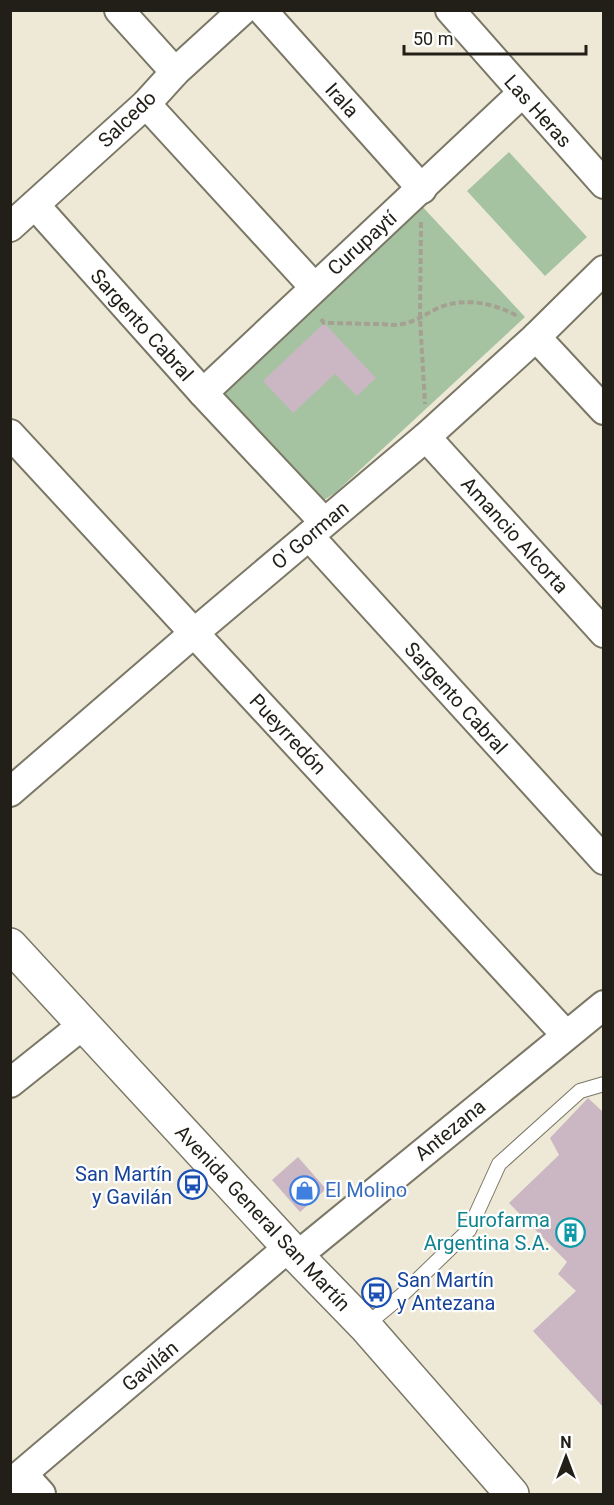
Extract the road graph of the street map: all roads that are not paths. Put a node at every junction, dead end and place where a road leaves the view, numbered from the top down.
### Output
1 (119, 10) edge
2 (243, 10) edge
3 (262, 10) edge
4 (450, 10) edge
5 (175, 72) junction
6 (521, 94) junction
7 (146, 104) junction
8 (603, 184) edge
9 (422, 189) junction
10 (35, 205) junction
11 (10, 227) edge
12 (603, 270) edge
13 (314, 287) junction
14 (536, 337) junction
15 (203, 393) junction
16 (603, 410) edge
17 (10, 434) edge
18 (426, 437) junction
19 (317, 529) junction
20 (194, 633) junction
21 (603, 633) edge
22 (10, 792) edge
23 (603, 860) edge
24 (10, 945) edge
25 (603, 1005) edge
26 (84, 1024) junction
27 (566, 1035) junction
28 (10, 1083) edge
29 (603, 1084) edge
30 (293, 1251) junction
31 (365, 1326) junction
32 (25, 1484) edge
33 (512, 1494) edge

1 - 5 street
2 - 5 street, Salcedo
3 - 9 street, Irala
4 - 6 street, Las Heras
5 - 7 street, Salcedo
6 - 8 street, Las Heras
6 - 9 street, Curupaytí
7 - 10 street, Salcedo
7 - 13 street
9 - 13 street, Curupaytí
10 - 11 street, Salcedo
10 - 15 street, Sargento Cabral
12 - 14 street, O' Gorman
13 - 15 street, Curupaytí
14 - 16 street
14 - 18 street, O' Gorman
15 - 19 street, Sargento Cabral
17 - 20 street, Pueyrredón
18 - 19 street, O' Gorman
18 - 21 street, Amancio Alcorta
19 - 20 street, O' Gorman
19 - 23 street, Sargento Cabral
20 - 22 street, O' Gorman
20 - 27 street, Pueyrredón
24 - 26 main road, Avenida General San Martín
25 - 27 street, Antezana
26 - 28 street
26 - 30 main road, Avenida General San Martín
27 - 30 street, Antezana
29 - 31 lane
30 - 31 main road, Avenida General San Martín
30 - 32 street, Gavilán
31 - 33 main road, Avenida General San Martín

